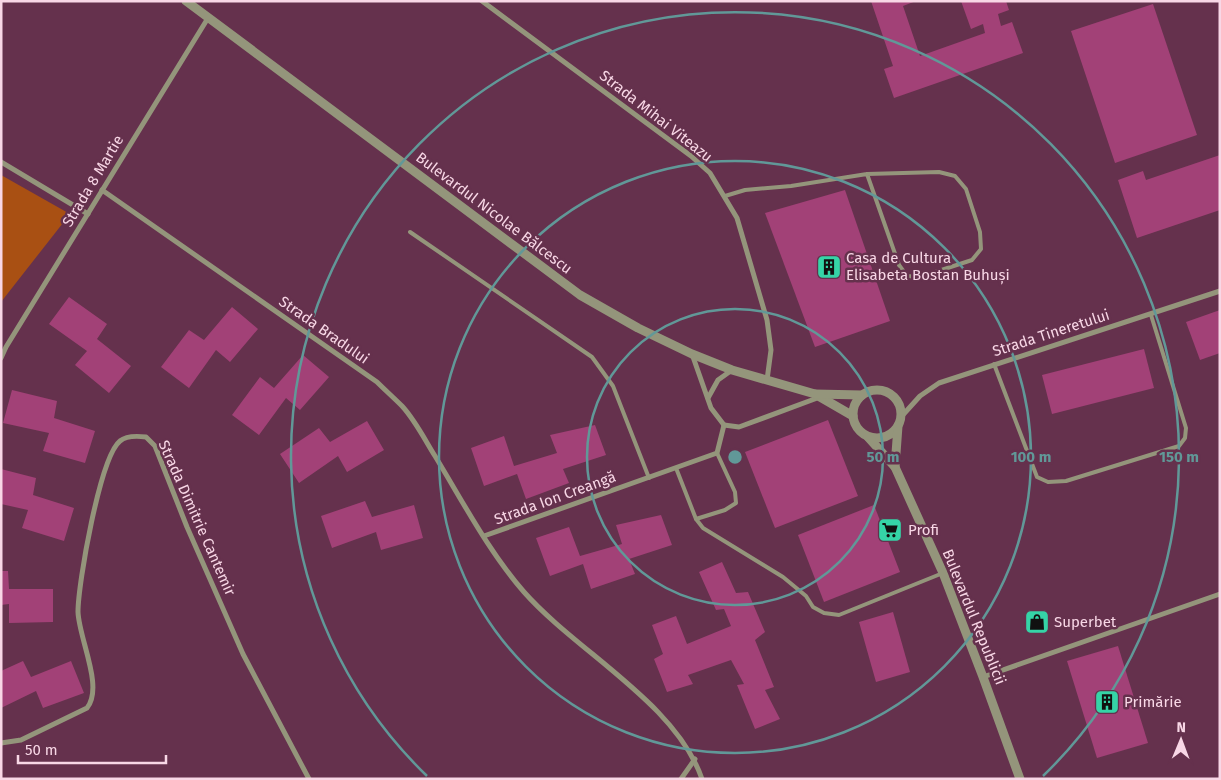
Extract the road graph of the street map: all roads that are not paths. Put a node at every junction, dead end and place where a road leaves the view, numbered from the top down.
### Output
1 (186, 1) edge
2 (482, 1) edge
3 (208, 18) junction
4 (1, 162) edge
5 (866, 174) junction
6 (102, 190) junction
7 (725, 196) junction
8 (88, 214) junction
9 (410, 232) dead end
10 (1220, 291) edge
11 (1150, 315) junction
12 (692, 354) junction
13 (1, 358) edge
14 (994, 364) junction
15 (732, 370) junction
16 (767, 380) junction
17 (862, 395) junction
18 (818, 396) junction
19 (708, 398) junction
20 (853, 416) junction
21 (901, 417) junction
22 (724, 425) junction
23 (898, 426) junction
24 (868, 437) junction
25 (717, 454) junction
26 (895, 467) junction
27 (676, 468) junction
28 (649, 478) junction
29 (696, 519) junction
30 (484, 536) junction
31 (943, 573) junction
32 (1220, 594) edge
33 (984, 677) junction
34 (1, 743) edge
35 (695, 758) junction
36 (309, 779) edge
37 (681, 779) edge
38 (702, 779) edge
39 (1020, 779) edge

1 - 3 street, Bulevardul Nicolae Bălcescu
2 - 7 street, Strada Mihai Viteazu
3 - 6 street, Strada 8 Martie
3 - 12 street, Bulevardul Nicolae Bălcescu
4 - 8 street
5 - 5 lane
5 - 7 lane
6 - 8 street, Strada 8 Martie
6 - 30 street, Strada Bradului
7 - 16 street, Strada Mihai Viteazu
8 - 13 street, Strada 8 Martie
9 - 28 lane
10 - 11 street, Strada Tineretului
11 - 14 street, Strada Tineretului
11 - 14 lane
12 - 15 street, Bulevardul Nicolae Bălcescu
12 - 19 street
14 - 21 street, Strada Tineretului
15 - 16 street, Bulevardul Nicolae Bălcescu
15 - 19 street
16 - 18 street, Bulevardul Nicolae Bălcescu
17 - 18 street, Bulevardul Nicolae Bălcescu
17 - 20 street
17 - 21 street
18 - 20 street, Bulevardul Nicolae Bălcescu
18 - 22 street
19 - 22 street
20 - 24 street
21 - 23 street
22 - 25 street
23 - 24 street
23 - 26 street, Bulevardul Republicii
24 - 26 street, Bulevardul Republicii
25 - 27 street, Strada Ion Creangă
25 - 29 lane
26 - 31 street, Bulevardul Republicii
27 - 28 street, Strada Ion Creangă
27 - 29 lane
28 - 30 street, Strada Ion Creangă
29 - 31 lane
30 - 35 street, Strada Ion Creangă
31 - 33 street, Bulevardul Republicii
32 - 33 street
33 - 39 street, Bulevardul Republicii
34 - 36 street, Strada Dimitrie Cantemir
35 - 37 street
35 - 38 street

